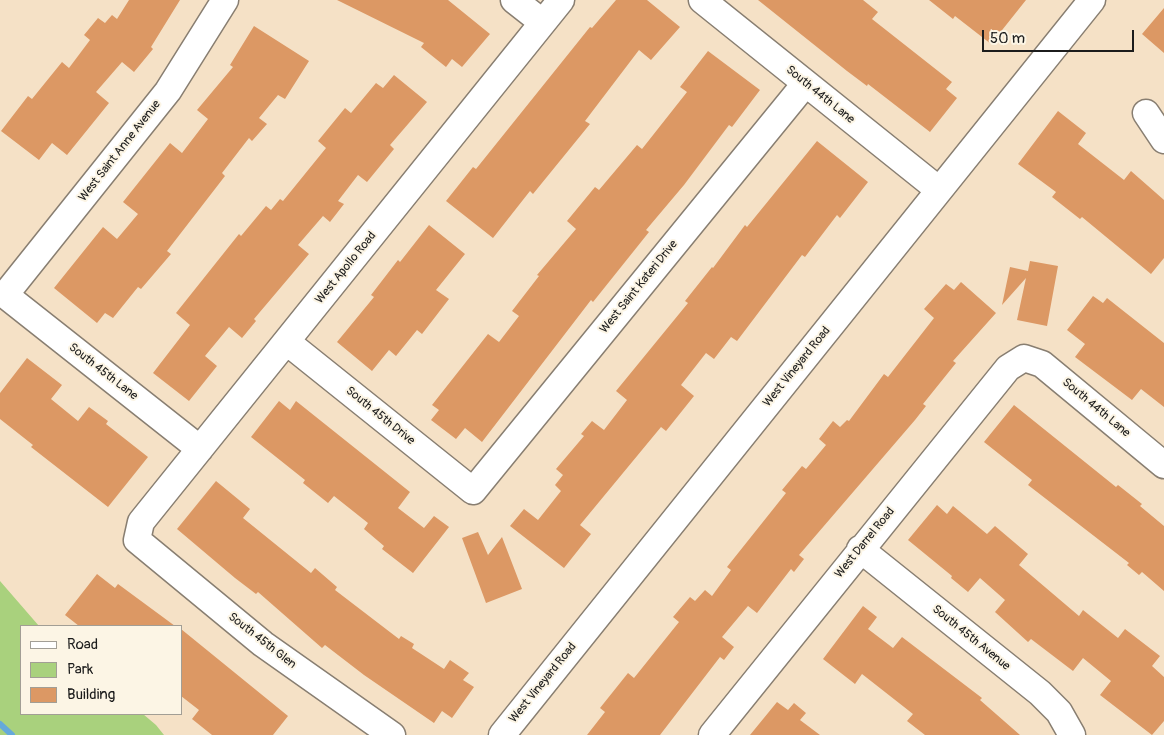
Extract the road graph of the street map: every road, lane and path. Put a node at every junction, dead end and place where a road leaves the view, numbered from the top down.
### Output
1 (225, 0) edge
2 (514, 0) edge
3 (561, 0) edge
4 (702, 0) edge
5 (1092, 0) edge
6 (542, 22) junction
7 (805, 84) junction
8 (1146, 113) dead end
9 (1164, 140) edge
10 (939, 190) junction
11 (5, 295) joint
12 (287, 342) junction
13 (1024, 358) joint
14 (200, 448) junction
15 (1164, 465) edge
16 (473, 491) joint
17 (137, 540) joint
18 (860, 549) junction
19 (392, 735) edge
20 (502, 735) edge
21 (712, 735) edge
22 (1072, 735) edge

1 - 11 street, West Saint Anne Avenue
2 - 6 street
3 - 6 street, West Apollo Road
4 - 7 street, South 44th Lane
5 - 10 street, West Vineyard Road
6 - 12 street, West Apollo Road
7 - 10 street, South 44th Lane
7 - 16 street, West Saint Kateri Drive
8 - 9 street
10 - 20 street, West Vineyard Road
11 - 14 street, South 45th Lane
12 - 14 street, West Apollo Road
12 - 16 street, South 45th Drive
13 - 15 street, South 44th Lane
13 - 18 street, West Darrel Road
14 - 17 street, West Apollo Road
17 - 19 street, South 45th Glen
18 - 21 street, West Darrel Road
18 - 22 street, South 45th Avenue

